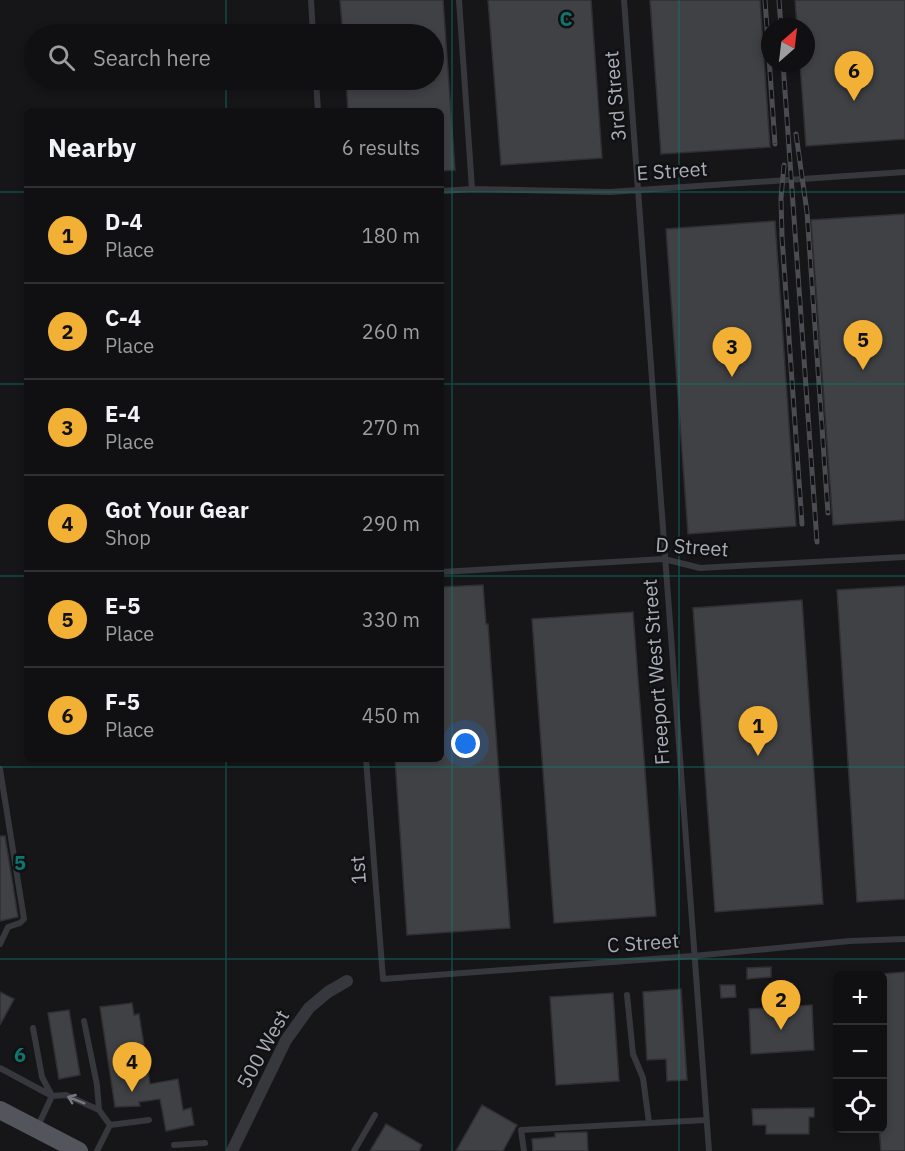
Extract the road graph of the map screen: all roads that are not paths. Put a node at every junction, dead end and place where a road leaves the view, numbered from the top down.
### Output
1 (311, 0) edge
2 (459, 0) edge
3 (624, 0) edge
4 (312, 24) edge
5 (317, 90) edge
6 (318, 108) edge
7 (905, 172) edge
8 (472, 189) junction
9 (639, 190) junction
10 (444, 191) edge
11 (905, 557) edge
12 (664, 559) junction
13 (444, 572) edge
14 (366, 762) edge
15 (0, 770) edge
16 (905, 939) edge
17 (0, 944) edge
18 (693, 956) junction
19 (383, 979) joint
20 (347, 981) dead end
21 (627, 994) dead end
22 (84, 1021) dead end
23 (33, 1028) dead end
24 (0, 1068) edge
25 (52, 1096) junction
26 (0, 1110) edge
27 (99, 1110) junction
28 (375, 1115) dead end
29 (149, 1120) dead end
30 (706, 1120) junction
31 (649, 1123) junction
32 (110, 1125) junction
33 (37, 1129) junction
34 (205, 1143) dead end
35 (174, 1145) dead end
36 (79, 1151) edge
37 (97, 1151) edge
38 (232, 1151) edge
39 (354, 1151) edge
40 (524, 1151) edge
41 (709, 1151) edge

1 - 4 lane
2 - 8 lane
3 - 9 lane, 3rd Street
5 - 6 lane
7 - 9 lane, E Street
8 - 9 lane, E Street
8 - 10 lane, E Street
9 - 12 lane, Freeport West Street
11 - 12 lane, D Street
12 - 13 lane, D Street
12 - 18 lane, Freeport West Street
14 - 19 lane, 1st
15 - 17 lane
16 - 18 lane, C Street
18 - 19 lane, C Street
18 - 30 lane, Freeport West Street
20 - 38 street, 500 West
21 - 31 lane
22 - 27 lane
23 - 25 lane
24 - 25 lane
27 -> 25 lane
25 - 33 lane
26 - 33 main road
27 - 32 lane
28 - 39 lane
29 - 32 lane
30 - 31 lane
30 - 41 lane, Freeport West Street
31 - 40 lane
32 - 37 lane
33 - 36 main road
34 - 35 lane

